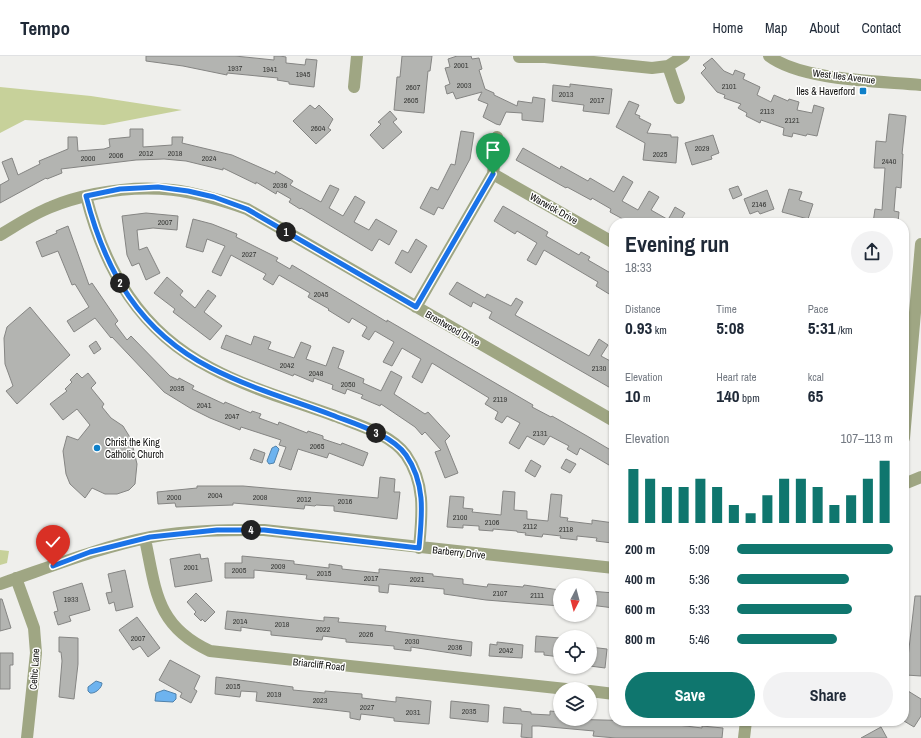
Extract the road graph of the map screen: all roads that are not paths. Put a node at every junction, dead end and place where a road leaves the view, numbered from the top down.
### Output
1 (357, 56) edge
2 (684, 56) edge
3 (769, 56) edge
4 (519, 57) dead end
5 (668, 66) junction
6 (921, 85) edge
7 (354, 87) dead end
8 (679, 98) dead end
9 (497, 137) dead end
10 (493, 174) junction
11 (86, 196) junction
12 (0, 235) edge
13 (609, 239) edge
14 (921, 244) edge
15 (416, 307) junction
16 (909, 352) edge
17 (609, 418) edge
18 (921, 477) edge
19 (909, 482) edge
20 (145, 539) junction
21 (419, 548) junction
22 (609, 567) edge
23 (16, 578) junction
24 (0, 584) edge
25 (553, 688) edge
26 (597, 692) edge
27 (609, 693) edge
28 (745, 726) edge
29 (27, 738) edge
30 (744, 738) edge

1 - 7 street
2 - 5 street
3 - 6 street, West Iles Avenue
4 - 5 street
5 - 8 street
9 - 10 street
10 - 13 street, Warwick Drive
10 - 15 street
11 - 12 street, Brentwood Drive
11 - 15 street, Brentwood Drive
11 - 21 street
14 - 16 street
15 - 17 street, Brentwood Drive
18 - 19 street
20 - 21 street, Barberry Drive
20 - 23 street, Barberry Drive
20 - 25 street, Briarcliff Road
21 - 22 street, Barberry Drive
23 - 24 street, Barberry Drive
23 - 29 street, Celtic Lane
26 - 27 street
28 - 30 street

